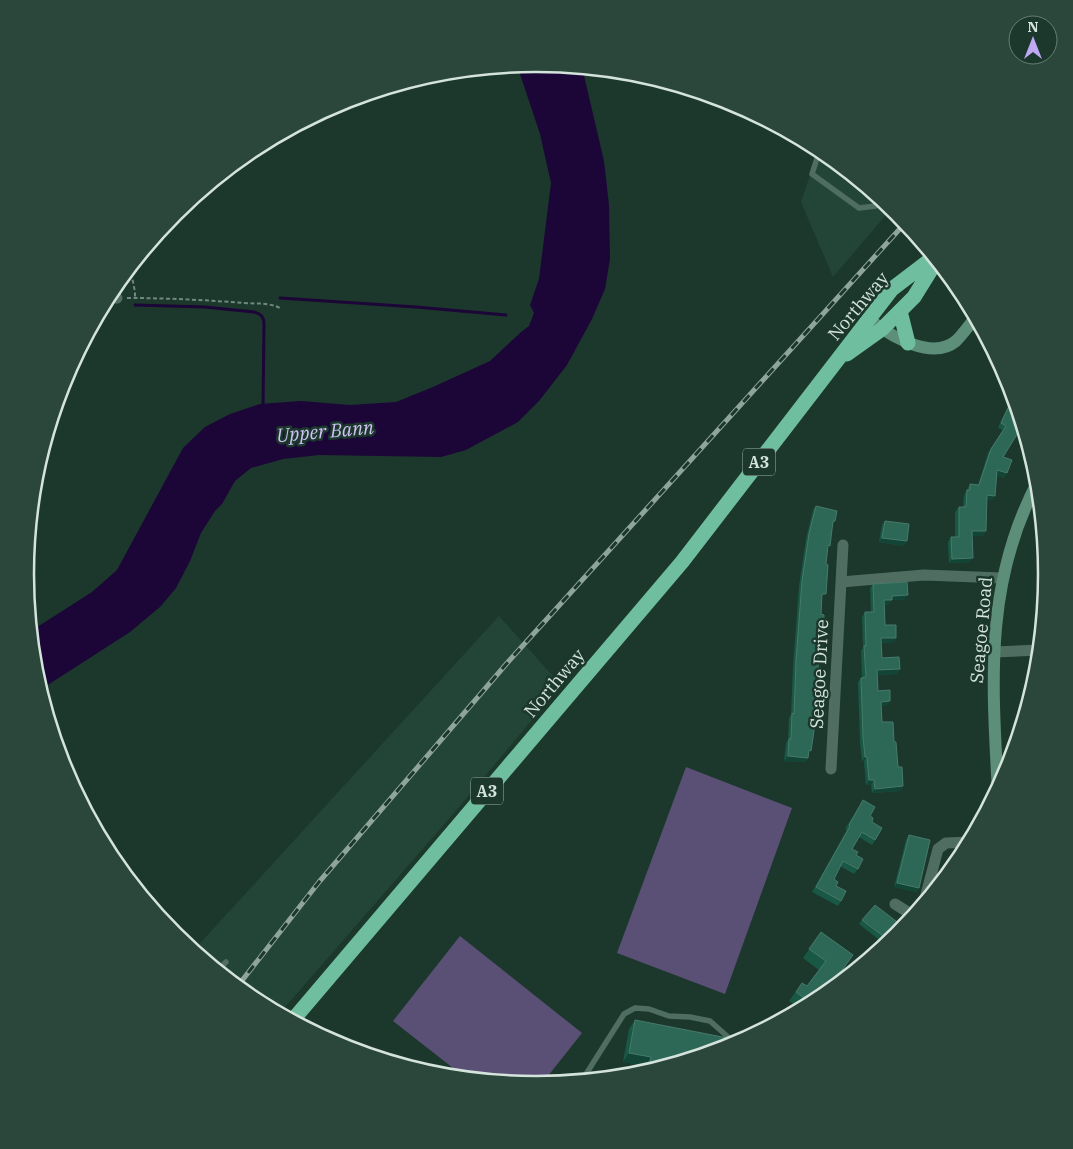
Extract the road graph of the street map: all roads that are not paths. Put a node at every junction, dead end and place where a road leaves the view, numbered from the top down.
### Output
1 (817, 157) edge
2 (877, 205) edge
3 (929, 261) edge
4 (933, 266) edge
5 (900, 311) junction
6 (972, 322) edge
7 (874, 324) junction
8 (908, 343) junction
9 (836, 362) junction
10 (1033, 494) edge
11 (843, 545) dead end
12 (1002, 578) junction
13 (841, 582) junction
14 (1033, 650) edge
15 (994, 652) junction
16 (831, 768) dead end
17 (997, 775) edge
18 (962, 842) edge
19 (927, 890) edge
20 (895, 904) dead end
21 (908, 912) edge
22 (226, 962) dead end
23 (222, 966) edge
24 (296, 1016) edge
25 (730, 1039) edge
26 (586, 1074) edge

1 - 2 lane
3 - 7 highway, Northway / A3
4 - 5 highway, Northway / A3
5 - 7 highway, Northway / A3
5 - 8 highway
6 - 8 main road
7 - 8 main road
7 - 9 highway, Northway / A3
7 - 9 highway, Northway / A3
9 - 24 highway, Northway / A3
10 - 12 main road, Seagoe Road
11 - 13 street, Seagoe Drive
12 - 13 street
12 - 15 main road, Seagoe Road
13 - 16 street, Seagoe Drive
14 - 15 street
15 - 17 main road, Seagoe Road
18 - 19 street
20 - 21 street
22 - 23 lane
25 - 26 lane

